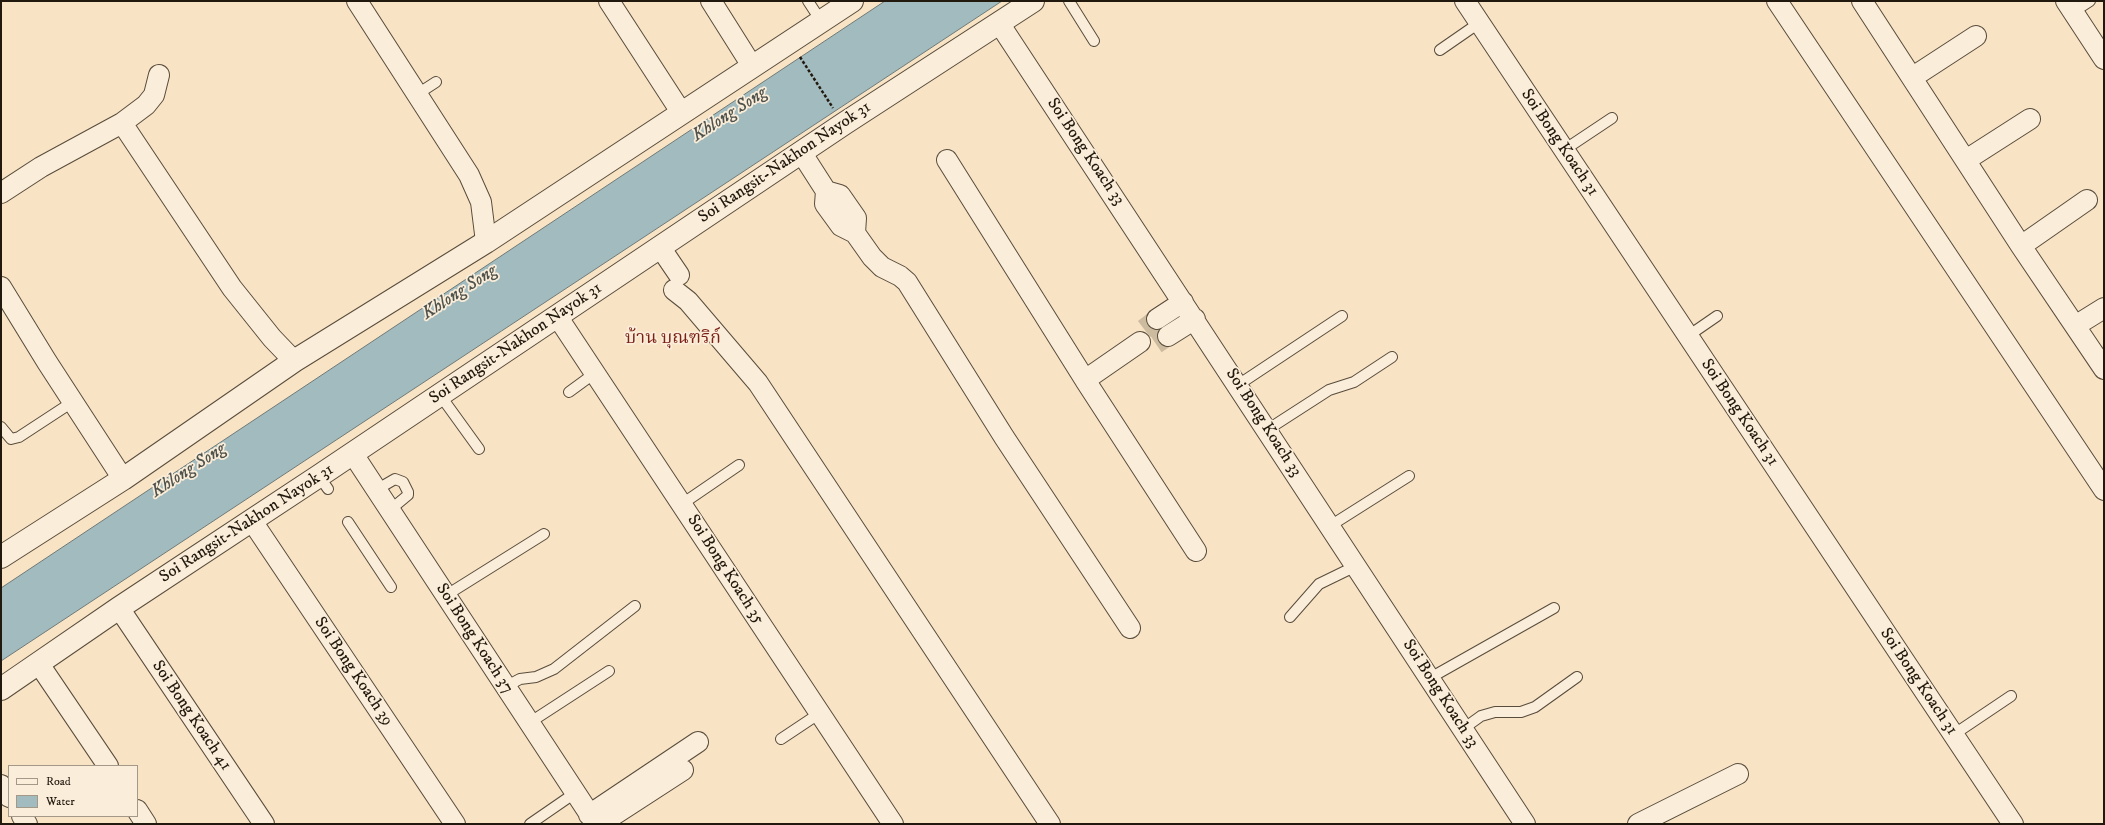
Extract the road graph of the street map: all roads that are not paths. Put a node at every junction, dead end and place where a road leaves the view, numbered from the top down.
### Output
1 (357, 1) edge
2 (609, 1) edge
3 (711, 1) edge
4 (808, 1) edge
5 (852, 1) edge
6 (1033, 1) edge
7 (1069, 1) edge
8 (1465, 1) edge
9 (1778, 1) edge
10 (1862, 1) edge
11 (2090, 1) edge
12 (2070, 6) edge
13 (821, 21) junction
14 (998, 23) junction
15 (1479, 23) junction
16 (1976, 36) dead end
17 (1094, 41) dead end
18 (1440, 50) dead end
19 (2104, 59) edge
20 (752, 66) junction
21 (160, 75) dead end
22 (1913, 77) junction
23 (436, 82) dead end
24 (416, 95) junction
25 (681, 112) junction
26 (1612, 118) dead end
27 (2030, 119) dead end
28 (122, 123) junction
29 (1564, 150) junction
30 (801, 152) junction
31 (947, 160) dead end
32 (1966, 160) junction
33 (1, 193) edge
34 (2087, 200) dead end
35 (486, 242) junction
36 (2021, 246) junction
37 (654, 250) junction
38 (1, 287) edge
39 (1183, 302) junction
40 (2104, 308) edge
41 (557, 316) junction
42 (1342, 316) dead end
43 (1717, 316) dead end
44 (1195, 319) junction
45 (2075, 326) junction
46 (1153, 334) junction
47 (1688, 336) junction
48 (1392, 357) dead end
49 (294, 361) junction
50 (2104, 369) edge
51 (595, 373) junction
52 (1085, 380) junction
53 (1238, 386) junction
54 (568, 392) dead end
55 (440, 395) junction
56 (74, 401) junction
57 (1, 427) edge
58 (1267, 430) junction
59 (479, 449) dead end
60 (353, 454) junction
61 (739, 465) dead end
62 (1409, 476) dead end
63 (123, 478) junction
64 (376, 490) junction
65 (2104, 490) edge
66 (682, 504) junction
67 (390, 510) junction
68 (252, 521) junction
69 (348, 522) dead end
70 (1330, 526) junction
71 (544, 534) dead end
72 (1196, 551) dead end
73 (1, 557) edge
74 (1356, 566) junction
75 (391, 587) dead end
76 (446, 596) junction
77 (635, 606) dead end
78 (119, 608) junction
79 (1554, 608) dead end
80 (1290, 617) dead end
81 (1130, 628) dead end
82 (39, 664) junction
83 (609, 671) dead end
84 (1577, 677) dead end
85 (1430, 678) junction
86 (505, 687) junction
87 (1, 689) edge
88 (2011, 696) dead end
89 (820, 713) junction
90 (529, 723) junction
91 (1463, 729) junction
92 (1954, 735) junction
93 (781, 739) dead end
94 (698, 742) dead end
95 (107, 765) edge
96 (683, 770) dead end
97 (1738, 774) dead end
98 (1, 785) edge
99 (575, 793) junction
100 (8, 796) edge
101 (138, 812) edge
102 (595, 821) edge
103 (146, 824) edge
104 (264, 824) edge
105 (455, 824) edge
106 (530, 824) edge
107 (893, 824) edge
108 (1050, 824) edge
109 (1525, 824) edge
110 (1638, 824) edge
111 (2013, 824) edge

1 - 24 street
2 - 25 street
3 - 20 street
4 - 13 lane
5 - 13 street
6 - 14 street, Soi Rangsit-Nakhon Nayok 31
7 - 17 lane
8 - 15 street, Soi Bong Koach 31
9 - 65 street
10 - 22 street
11 - 12 lane
12 - 19 street
13 - 20 street
14 - 30 street, Soi Rangsit-Nakhon Nayok 31
14 - 39 street, Soi Bong Koach 33
15 - 18 lane
15 - 29 street, Soi Bong Koach 31
16 - 22 street
20 - 25 street
21 - 28 street
22 - 32 street
23 - 24 lane
24 - 35 street
25 - 35 street
26 - 29 lane
27 - 32 street
28 - 33 street
28 - 49 street
29 - 47 street, Soi Bong Koach 31
30 - 37 street, Soi Rangsit-Nakhon Nayok 31
30 - 81 street
31 - 52 street
32 - 36 street
34 - 36 street
35 - 49 street
36 - 45 street
37 - 41 street, Soi Rangsit-Nakhon Nayok 31
37 - 108 street
38 - 56 street
39 - 44 street, Soi Bong Koach 33
39 - 46 street
40 - 45 street
41 - 51 street, Soi Bong Koach 35
41 - 55 street, Soi Rangsit-Nakhon Nayok 31
42 - 53 lane
43 - 47 lane
44 - 46 street
44 - 53 street, Soi Bong Koach 33
45 - 50 street
46 - 52 street
47 - 92 street, Soi Bong Koach 31
48 - 58 lane
49 - 63 street
51 - 54 lane
51 - 66 street, Soi Bong Koach 35
52 - 72 street
53 - 58 street, Soi Bong Koach 33
55 - 59 lane
55 - 60 street, Soi Rangsit-Nakhon Nayok 31
56 - 57 lane
56 - 63 street
58 - 70 street, Soi Bong Koach 33
60 - 64 street, Soi Bong Koach 37
60 - 68 street, Soi Rangsit-Nakhon Nayok 31
61 - 66 lane
62 - 70 lane
63 - 73 street
64 - 67 street, Soi Bong Koach 37
64 - 67 lane
66 - 89 street, Soi Bong Koach 35
67 - 76 street, Soi Bong Koach 37
68 - 78 street, Soi Rangsit-Nakhon Nayok 31
68 - 105 street, Soi Bong Koach 39
69 - 75 lane
70 - 74 street, Soi Bong Koach 33
71 - 76 lane
74 - 80 lane
74 - 85 street, Soi Bong Koach 33
76 - 86 street, Soi Bong Koach 37
77 - 86 lane
78 - 82 street, Soi Rangsit-Nakhon Nayok 31
78 - 104 street, Soi Bong Koach 41
79 - 85 lane
82 - 87 street, Soi Rangsit-Nakhon Nayok 31
82 - 95 street
83 - 90 lane
84 - 91 lane
85 - 91 street, Soi Bong Koach 33
86 - 90 street, Soi Bong Koach 37
88 - 92 lane
89 - 93 lane
89 - 107 street, Soi Bong Koach 35
90 - 99 street, Soi Bong Koach 37
91 - 109 street, Soi Bong Koach 33
92 - 111 street, Soi Bong Koach 31
94 - 102 street
96 - 102 street
97 - 110 street
98 - 100 street
99 - 102 street, Soi Bong Koach 37
99 - 106 lane
101 - 103 street

